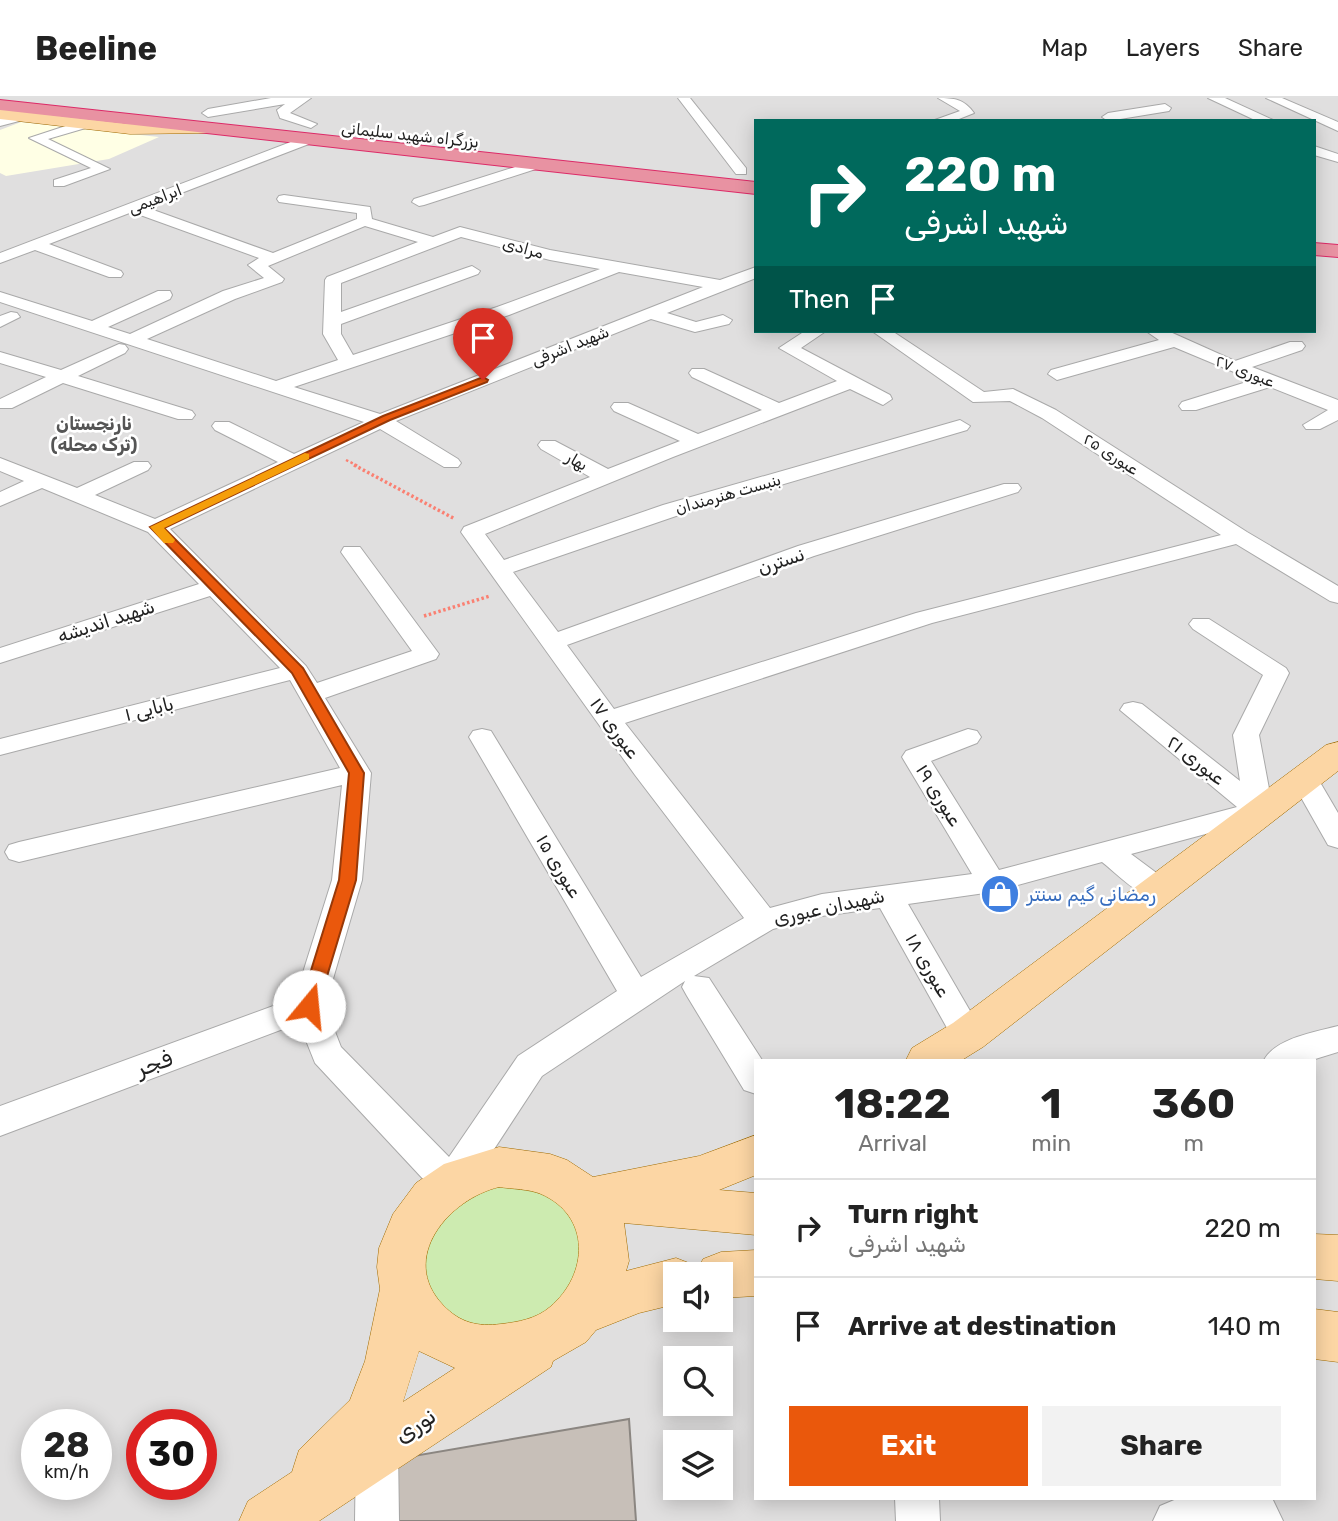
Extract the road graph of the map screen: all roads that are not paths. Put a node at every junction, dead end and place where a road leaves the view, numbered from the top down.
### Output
1 (64, 98) edge
2 (684, 98) edge
3 (944, 98) edge
4 (1214, 98) edge
5 (1272, 98) edge
6 (0, 105) edge
7 (1165, 107) dead end
8 (0, 114) edge
9 (19, 117) junction
10 (946, 119) edge
11 (1107, 119) edge
12 (1264, 119) edge
13 (208, 121) junction
14 (0, 122) edge
15 (84, 124) junction
16 (1338, 127) edge
17 (310, 132) junction
18 (1322, 145) edge
19 (1338, 158) edge
20 (537, 164) junction
21 (748, 171) edge
22 (59, 183) dead end
23 (754, 188) edge
24 (284, 199) dead end
25 (419, 202) dead end
26 (133, 208) junction
27 (364, 221) junction
28 (320, 223) dead end
29 (347, 228) junction
30 (1316, 230) edge
31 (1338, 232) edge
32 (433, 242) junction
33 (36, 244) junction
34 (1316, 249) edge
35 (1338, 251) edge
36 (0, 258) edge
37 (273, 258) junction
38 (613, 268) junction
39 (472, 271) dead end
40 (754, 273) edge
41 (116, 274) dead end
42 (722, 286) junction
43 (754, 293) edge
44 (163, 295) dead end
45 (0, 297) edge
46 (651, 314) junction
47 (723, 320) dead end
48 (332, 321) junction
49 (93, 327) junction
50 (814, 333) edge
51 (884, 333) edge
52 (1159, 333) edge
53 (1175, 341) junction
54 (125, 344) junction
55 (1296, 346) dead end
56 (0, 357) edge
57 (349, 363) junction
58 (1234, 367) junction
59 (698, 373) dead end
60 (1057, 374) dead end
61 (63, 376) junction
62 (1270, 381) junction
63 (852, 383) junction
64 (275, 387) junction
65 (883, 399) dead end
66 (5, 404) dead end
67 (1189, 406) dead end
68 (621, 407) dead end
69 (1338, 409) edge
70 (779, 410) junction
71 (185, 415) dead end
72 (381, 421) junction
73 (1313, 425) dead end
74 (222, 426) dead end
75 (960, 426) dead end
76 (697, 441) junction
77 (548, 445) dead end
78 (294, 462) junction
79 (451, 463) dead end
80 (0, 464) edge
81 (141, 466) dead end
82 (606, 477) junction
83 (40, 481) junction
84 (1011, 488) dead end
85 (76, 496) junction
86 (0, 500) edge
87 (156, 527) junction
88 (1239, 537) junction
89 (352, 552) dead end
90 (506, 579) junction
91 (213, 587) junction
92 (1338, 596) edge
93 (1201, 624) dead end
94 (553, 642) junction
95 (2, 654) edge
96 (298, 671) junction
97 (311, 694) junction
98 (1133, 710) dead end
99 (609, 719) junction
100 (482, 737) dead end
101 (968, 737) dead end
102 (0, 747) edge
103 (1338, 753) edge
104 (356, 773) junction
105 (1304, 778) junction
106 (1259, 810) junction
107 (1338, 838) edge
108 (1106, 851) junction
109 (19, 852) dead end
110 (992, 882) junction
111 (1159, 890) junction
112 (888, 895) junction
113 (763, 921) junction
114 (698, 988) dead end
115 (636, 995) junction
116 (309, 1006) junction
117 (1338, 1039) edge
118 (947, 1050) edge
119 (1283, 1059) edge
120 (754, 1077) edge
121 (0, 1121) edge
122 (754, 1156) edge
123 (451, 1184) junction
124 (586, 1199) junction
125 (754, 1214) edge
126 (1316, 1256) edge
127 (1338, 1258) edge
128 (754, 1273) edge
129 (733, 1274) edge
130 (663, 1284) edge
131 (405, 1290) junction
132 (572, 1321) junction
133 (1316, 1334) edge
134 (1338, 1337) edge
135 (377, 1450) junction
136 (917, 1500) edge
137 (1246, 1500) edge
138 (1250, 1500) edge
139 (268, 1521) edge
140 (377, 1521) edge
141 (918, 1521) edge
142 (1175, 1521) edge
143 (1261, 1521) edge

1 - 13 highway, بزرگراه شهید سلیمانی
2 - 21 street
3 - 10 street
4 - 12 street
5 - 16 street
6 - 13 highway, بزرگراه شهید سلیمانی
7 - 11 street
8 - 9 main road
9 - 14 street
9 - 15 main road
13 - 15 main road
13 - 17 highway, بزرگراه شهید سلیمانی
13 - 17 street
15 - 22 street
17 - 20 highway, بزرگراه شهید سلیمانی
17 - 21 highway, بزرگراه شهید سلیمانی
17 - 26 street, ابراهیمی
18 - 19 street
20 - 23 highway, بزرگراه شهید سلیمانی
20 - 25 street
24 - 27 street
26 - 33 street, ابراهیمی
26 - 37 street
27 - 29 street
27 - 32 street
28 - 29 street
29 - 37 street
30 - 31 highway
32 - 38 street, مرادی
32 - 48 street, مرادی
33 - 36 street, ابراهیمی
33 - 41 street
34 - 35 highway
37 - 54 street
38 - 42 street, مرادی
38 - 57 street
39 - 48 street
40 - 42 street, شهید اشرفی
42 - 43 street, مرادی
42 - 46 street, شهید اشرفی
44 - 49 street
45 - 49 street
46 - 47 street
46 - 72 street, شهید اشرفی
48 - 57 street
49 - 54 street
50 - 63 street
51 - 88 street, عبوری ۲۵
52 - 53 street, عبوری ۲۷
53 - 58 street, عبوری ۲۷
53 - 60 street
54 - 61 street
54 - 64 street
55 - 58 street
56 - 61 street
57 - 64 street
58 - 62 street, عبوری ۲۷
59 - 70 street
61 - 66 street
61 - 71 street
62 - 67 street
62 - 69 street, عبوری ۲۷
63 - 65 street
63 - 70 street
64 - 72 street
68 - 76 street
69 - 73 street
70 - 76 street
72 - 78 street, شهید اشرفی
72 - 79 street
74 - 78 street
75 - 90 street, بنبست هنرمندان
76 - 82 street
77 - 82 street, بهار
78 - 87 street, شهید اشرفی
80 - 83 street
81 - 85 street
82 - 90 street, عبوری ۱۷
83 - 85 street
83 - 86 street
84 - 94 street, نسترن
85 - 87 street
87 - 91 street
88 - 92 street, عبوری ۲۵
88 - 99 street
89 - 97 street
90 - 94 street, عبوری ۱۷
91 - 95 street, شهید اندیشه
91 - 96 street
93 - 106 street
94 - 99 street, عبوری ۱۷
96 - 97 street
96 - 102 street, بابایی ۱
97 - 104 street
98 - 106 street, عبوری ۲۱
99 - 113 street, عبوری ۱۷
100 - 115 street, عبوری ۱۵
101 - 110 street, عبوری ۱۹
103 - 105 main road, شهیدان عبوری
104 - 109 street
104 - 116 street
105 - 106 main road, شهیدان عبوری
105 - 107 street
106 - 108 street, شهیدان عبوری
106 - 111 main road, شهیدان عبوری
108 - 110 street, شهیدان عبوری
108 - 111 street
110 - 112 street, شهیدان عبوری
111 - 118 main road, شهیدان عبوری
112 - 113 street, شهیدان عبوری
112 - 118 street, عبوری ۱۸
113 - 115 street, شهیدان عبوری
114 - 120 street
115 - 123 street, شهیدان عبوری
116 - 121 street, فجر
116 - 123 street
117 - 119 street
122 - 124 main road
123 - 124 main road
123 - 131 main road
124 - 125 main road
124 - 132 main road
126 - 127 main road
128 - 129 main road
130 - 132 main road
131 - 132 main road
131 - 139 main road, نوری
132 - 135 main road, نوری
133 - 134 main road
135 - 139 main road, نوری
135 - 140 street
136 - 141 street
137 - 142 street
138 - 143 street

